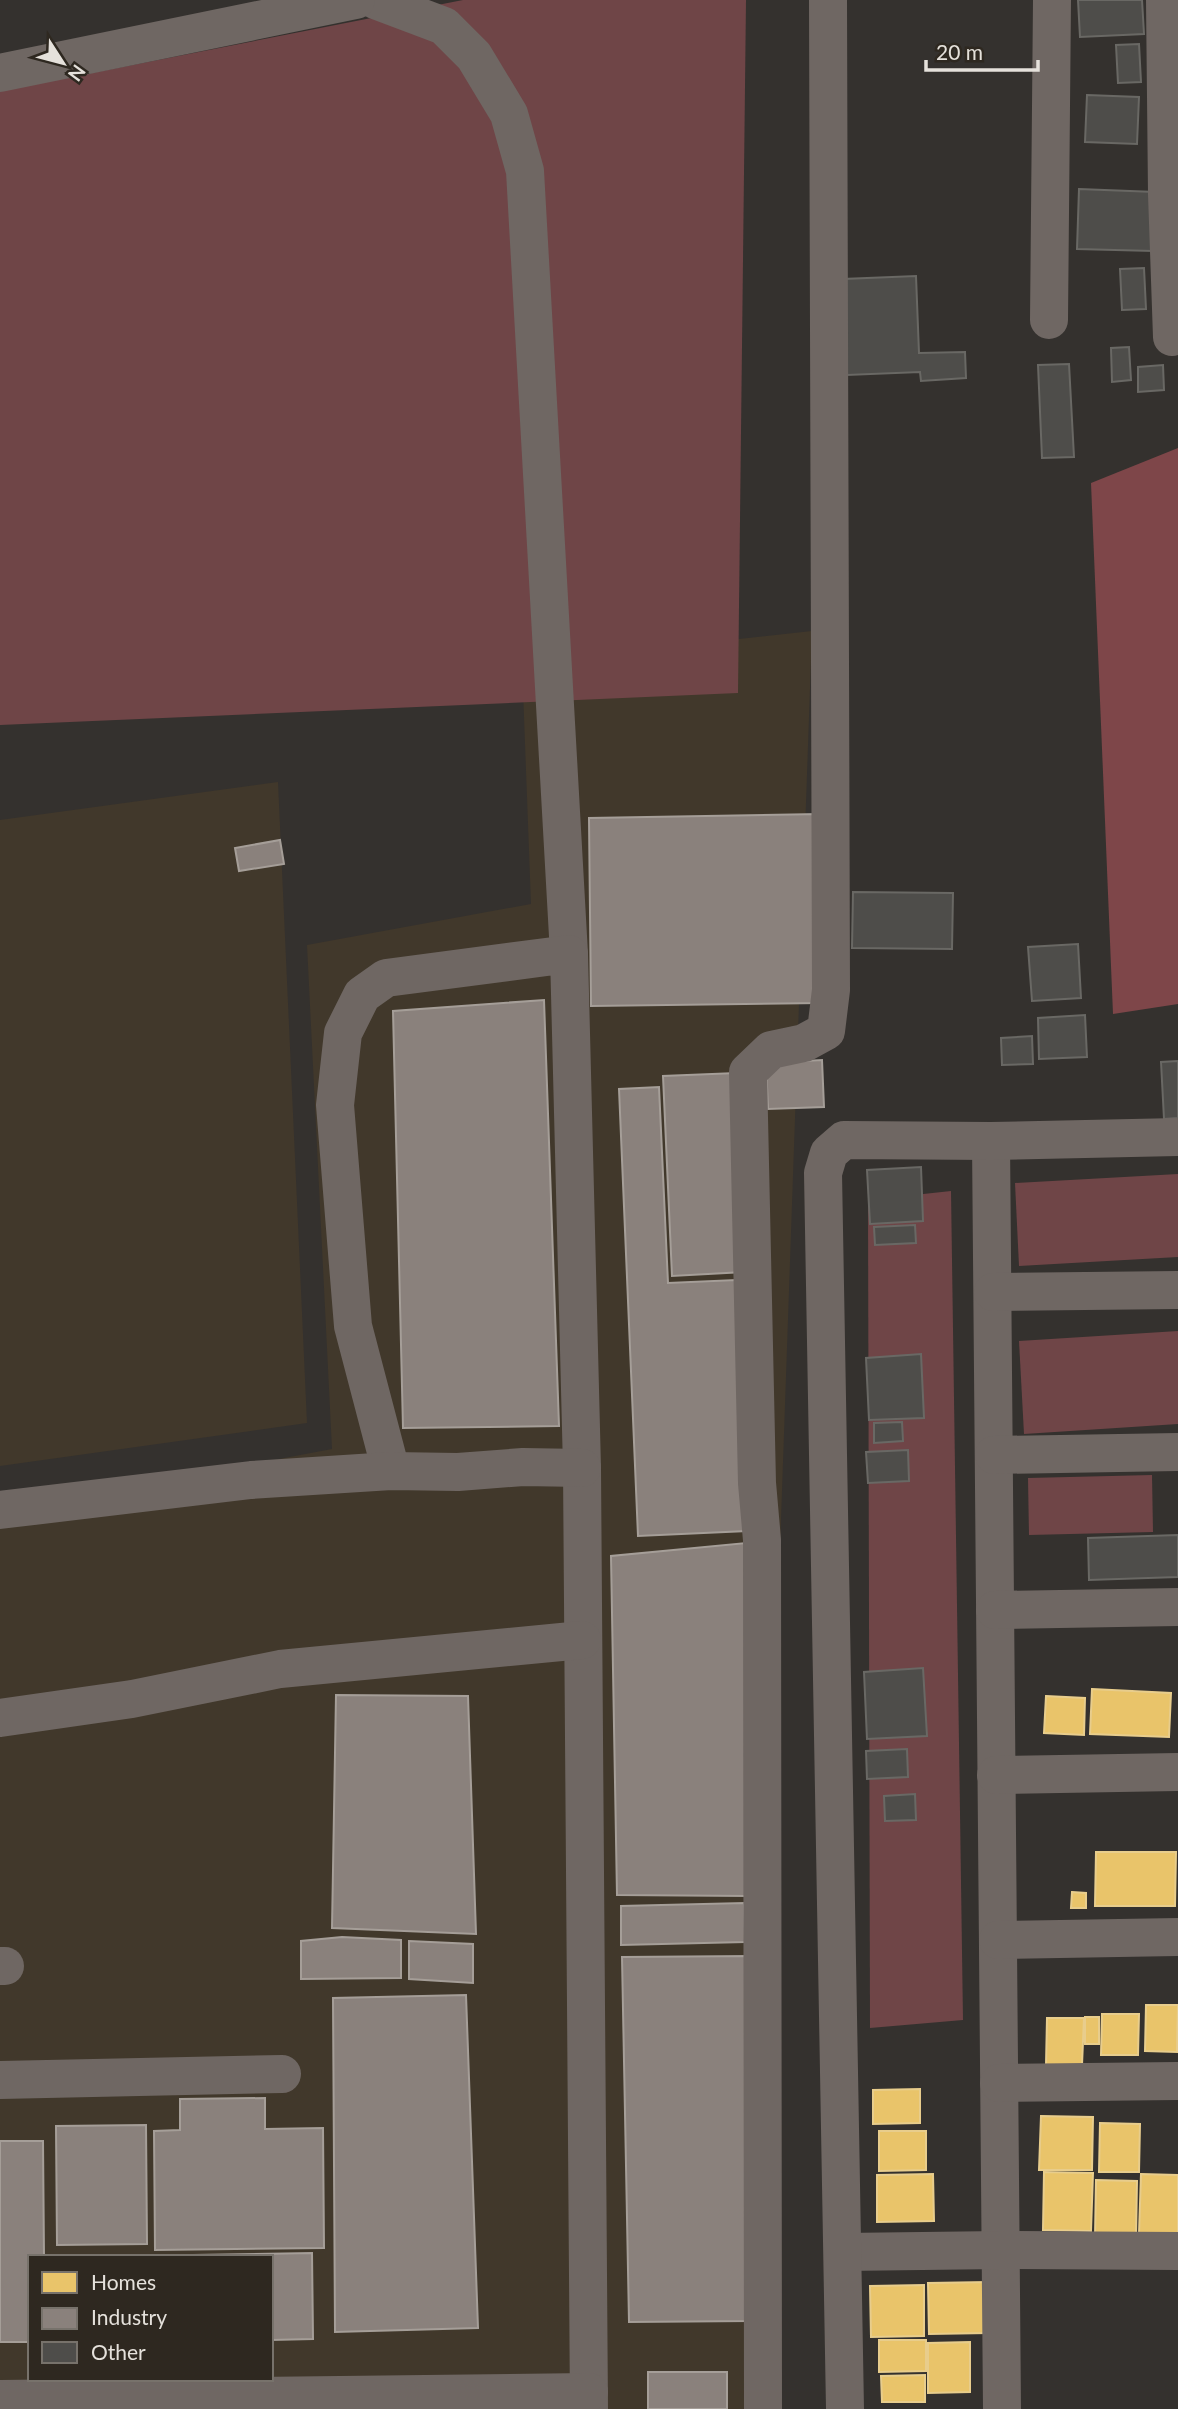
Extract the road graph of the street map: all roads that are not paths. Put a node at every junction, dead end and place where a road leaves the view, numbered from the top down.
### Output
1 (356, 0) edge
2 (375, 0) edge
3 (828, 0) edge
4 (1052, 0) edge
5 (1166, 0) edge
6 (0, 73) edge
7 (1049, 320) dead end
8 (1172, 337) dead end
9 (569, 954) junction
10 (1178, 1137) edge
11 (991, 1141) junction
12 (1178, 1290) edge
13 (993, 1292) junction
14 (1178, 1452) edge
15 (993, 1455) junction
16 (582, 1468) junction
17 (391, 1471) junction
18 (0, 1510) edge
19 (1178, 1608) edge
20 (995, 1610) junction
21 (582, 1640) junction
22 (0, 1718) edge
23 (1178, 1772) edge
24 (996, 1775) junction
25 (1178, 1937) edge
26 (998, 1940) junction
27 (282, 2074) dead end
28 (0, 2080) edge
29 (1178, 2081) edge
30 (999, 2083) junction
31 (1001, 2250) junction
32 (1178, 2251) edge
33 (843, 2252) junction
34 (0, 2399) edge
35 (589, 2401) edge
36 (763, 2409) edge
37 (845, 2409) edge
38 (1002, 2409) edge

1 - 6 street
2 - 9 street
3 - 36 street
4 - 7 street
5 - 8 street
9 - 16 street
9 - 17 street
10 - 11 street
11 - 13 street
11 - 33 street
12 - 13 street
13 - 15 street
14 - 15 street
15 - 20 street
16 - 17 street
16 - 21 street
17 - 18 street
19 - 20 street
20 - 24 street
21 - 22 street
21 - 35 street
23 - 24 street
24 - 26 street
25 - 26 street
26 - 30 street
27 - 28 street
29 - 30 street
30 - 31 street
31 - 32 street
31 - 33 street
31 - 38 street
33 - 37 street
34 - 35 street

